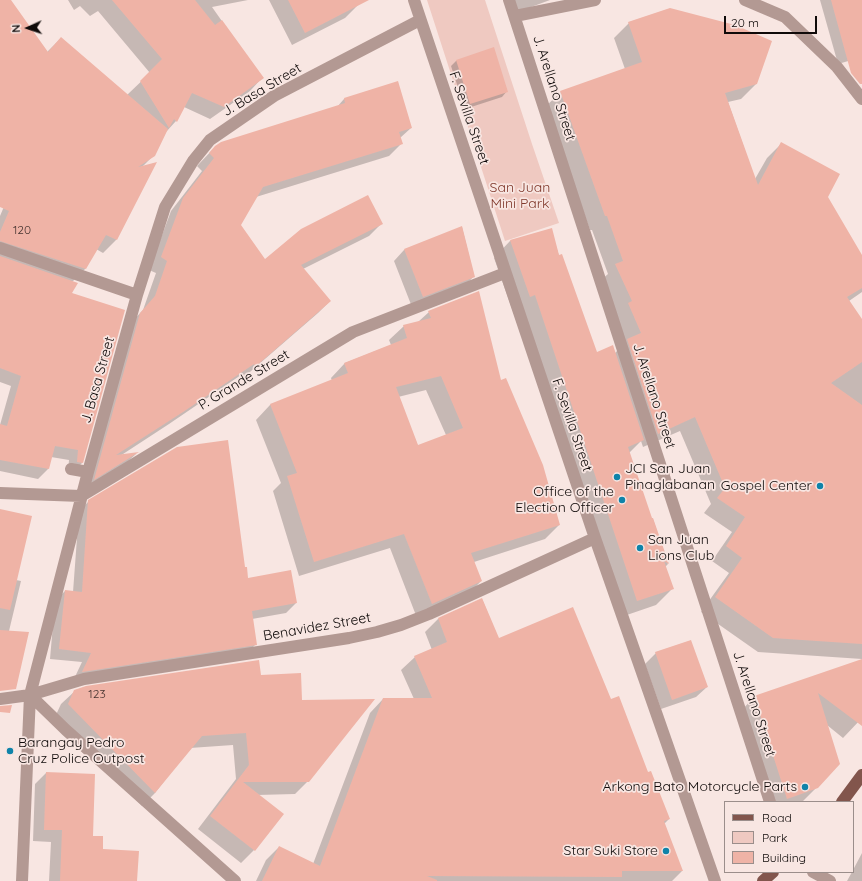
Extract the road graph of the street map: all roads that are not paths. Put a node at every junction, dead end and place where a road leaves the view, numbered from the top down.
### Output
1 (414, 0) edge
2 (509, 0) edge
3 (595, 0) edge
4 (745, 0) edge
5 (515, 16) junction
6 (420, 20) junction
7 (862, 99) edge
8 (0, 248) edge
9 (505, 273) junction
10 (137, 295) junction
11 (72, 469) dead end
12 (88, 472) junction
13 (0, 493) edge
14 (81, 496) junction
15 (595, 538) junction
16 (30, 695) junction
17 (0, 699) edge
18 (862, 775) edge
19 (770, 801) edge
20 (843, 801) edge
21 (772, 873) edge
22 (815, 873) edge
23 (22, 881) edge
24 (235, 881) edge
25 (715, 881) edge
26 (764, 881) edge
27 (830, 881) edge

1 - 6 street, F. Sevilla Street
2 - 5 street, J. Arellano Street
3 - 5 street
4 - 7 street
5 - 19 street, J. Arellano Street
6 - 9 street, F. Sevilla Street
6 - 10 street, J. Basa Street
8 - 10 street
9 - 14 street, P. Grande Street
9 - 15 street, F. Sevilla Street
10 - 12 street, J. Basa Street
11 - 12 street
12 - 14 street, J. Basa Street
13 - 14 street
14 - 16 street, J. Basa Street
15 - 16 street, Benavidez Street
15 - 25 street, F. Sevilla Street
16 - 17 street, Benavidez Street
16 - 23 street, J. Basa Street
16 - 24 street
18 - 20 main road
21 - 26 main road
22 - 27 street

